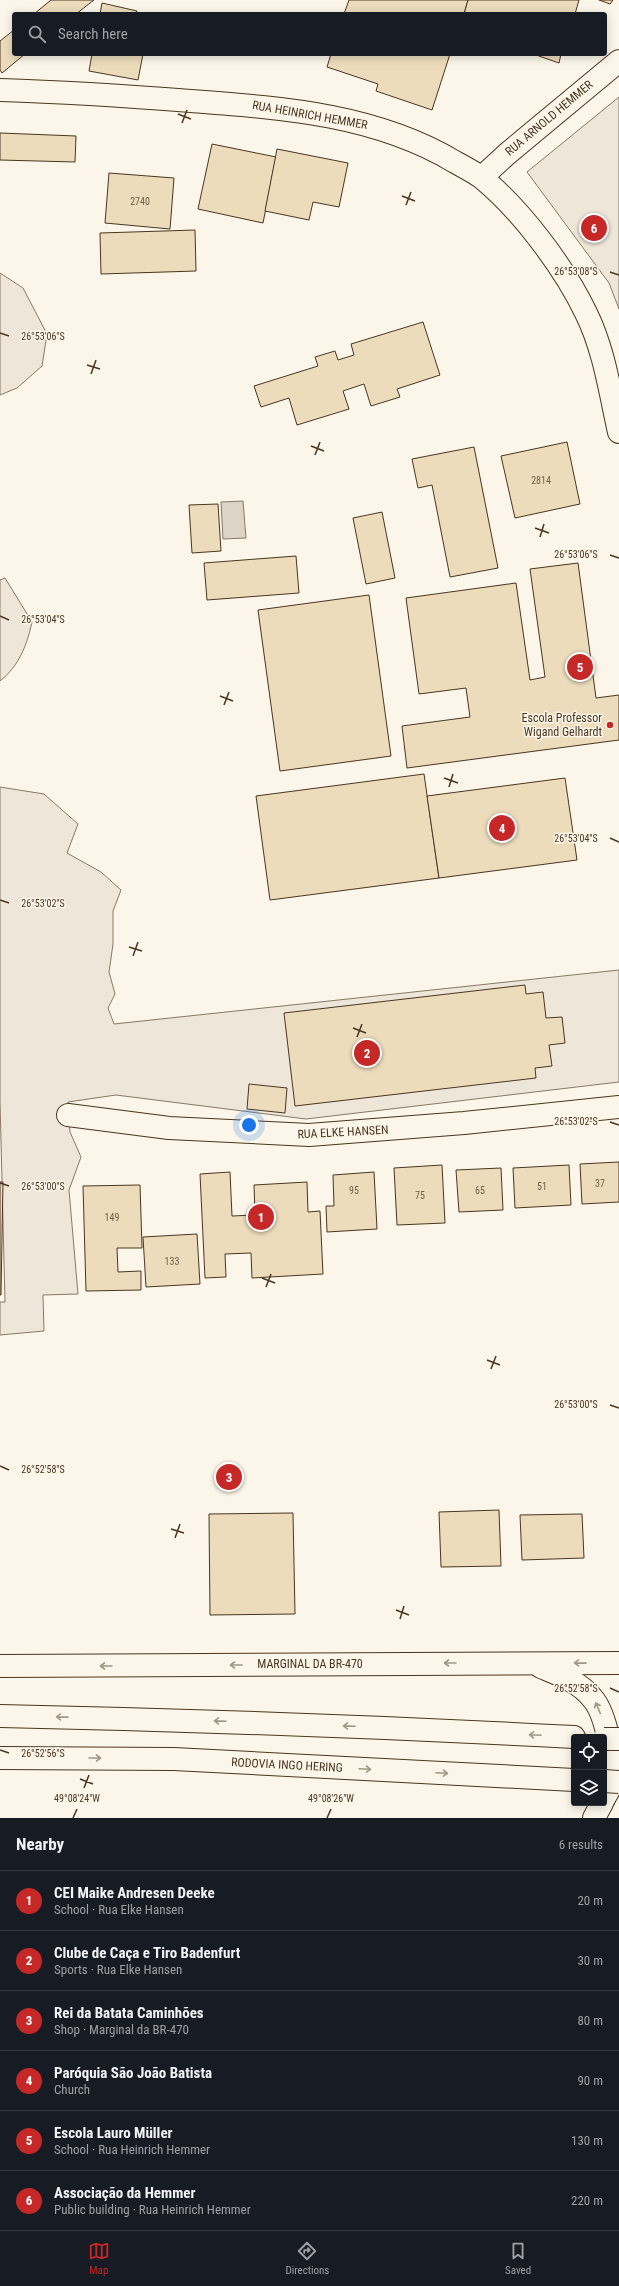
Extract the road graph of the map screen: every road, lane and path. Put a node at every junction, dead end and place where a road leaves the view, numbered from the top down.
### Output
1 (619, 61) edge
2 (0, 90) edge
3 (482, 177) junction
4 (619, 432) edge
5 (619, 1107) edge
6 (68, 1115) dead end
7 (530, 1662) junction
8 (619, 1663) edge
9 (0, 1666) edge
10 (0, 1716) edge
11 (571, 1737) edge
12 (607, 1739) edge
13 (619, 1740) edge
14 (0, 1758) edge
15 (571, 1780) edge
16 (607, 1781) edge
17 (619, 1782) edge
18 (607, 1793) edge
19 (600, 1806) edge
20 (594, 1818) edge

1 - 3 main road, RUA ARNOLD HEMMER
2 - 3 main road, RUA HEINRICH HEMMER
3 - 4 main road, RUA HEINRICH HEMMER
5 - 6 main road, RUA ELKE HANSEN
8 -> 7 main road, MARGINAL DA BR-470
7 -> 9 main road, MARGINAL DA BR-470
18 -> 7 main road
11 -> 10 main road
12 - 13 main road, bridge
14 -> 15 main road, RODOVIA INGO HERING
16 - 17 main road, bridge
19 - 20 main road

